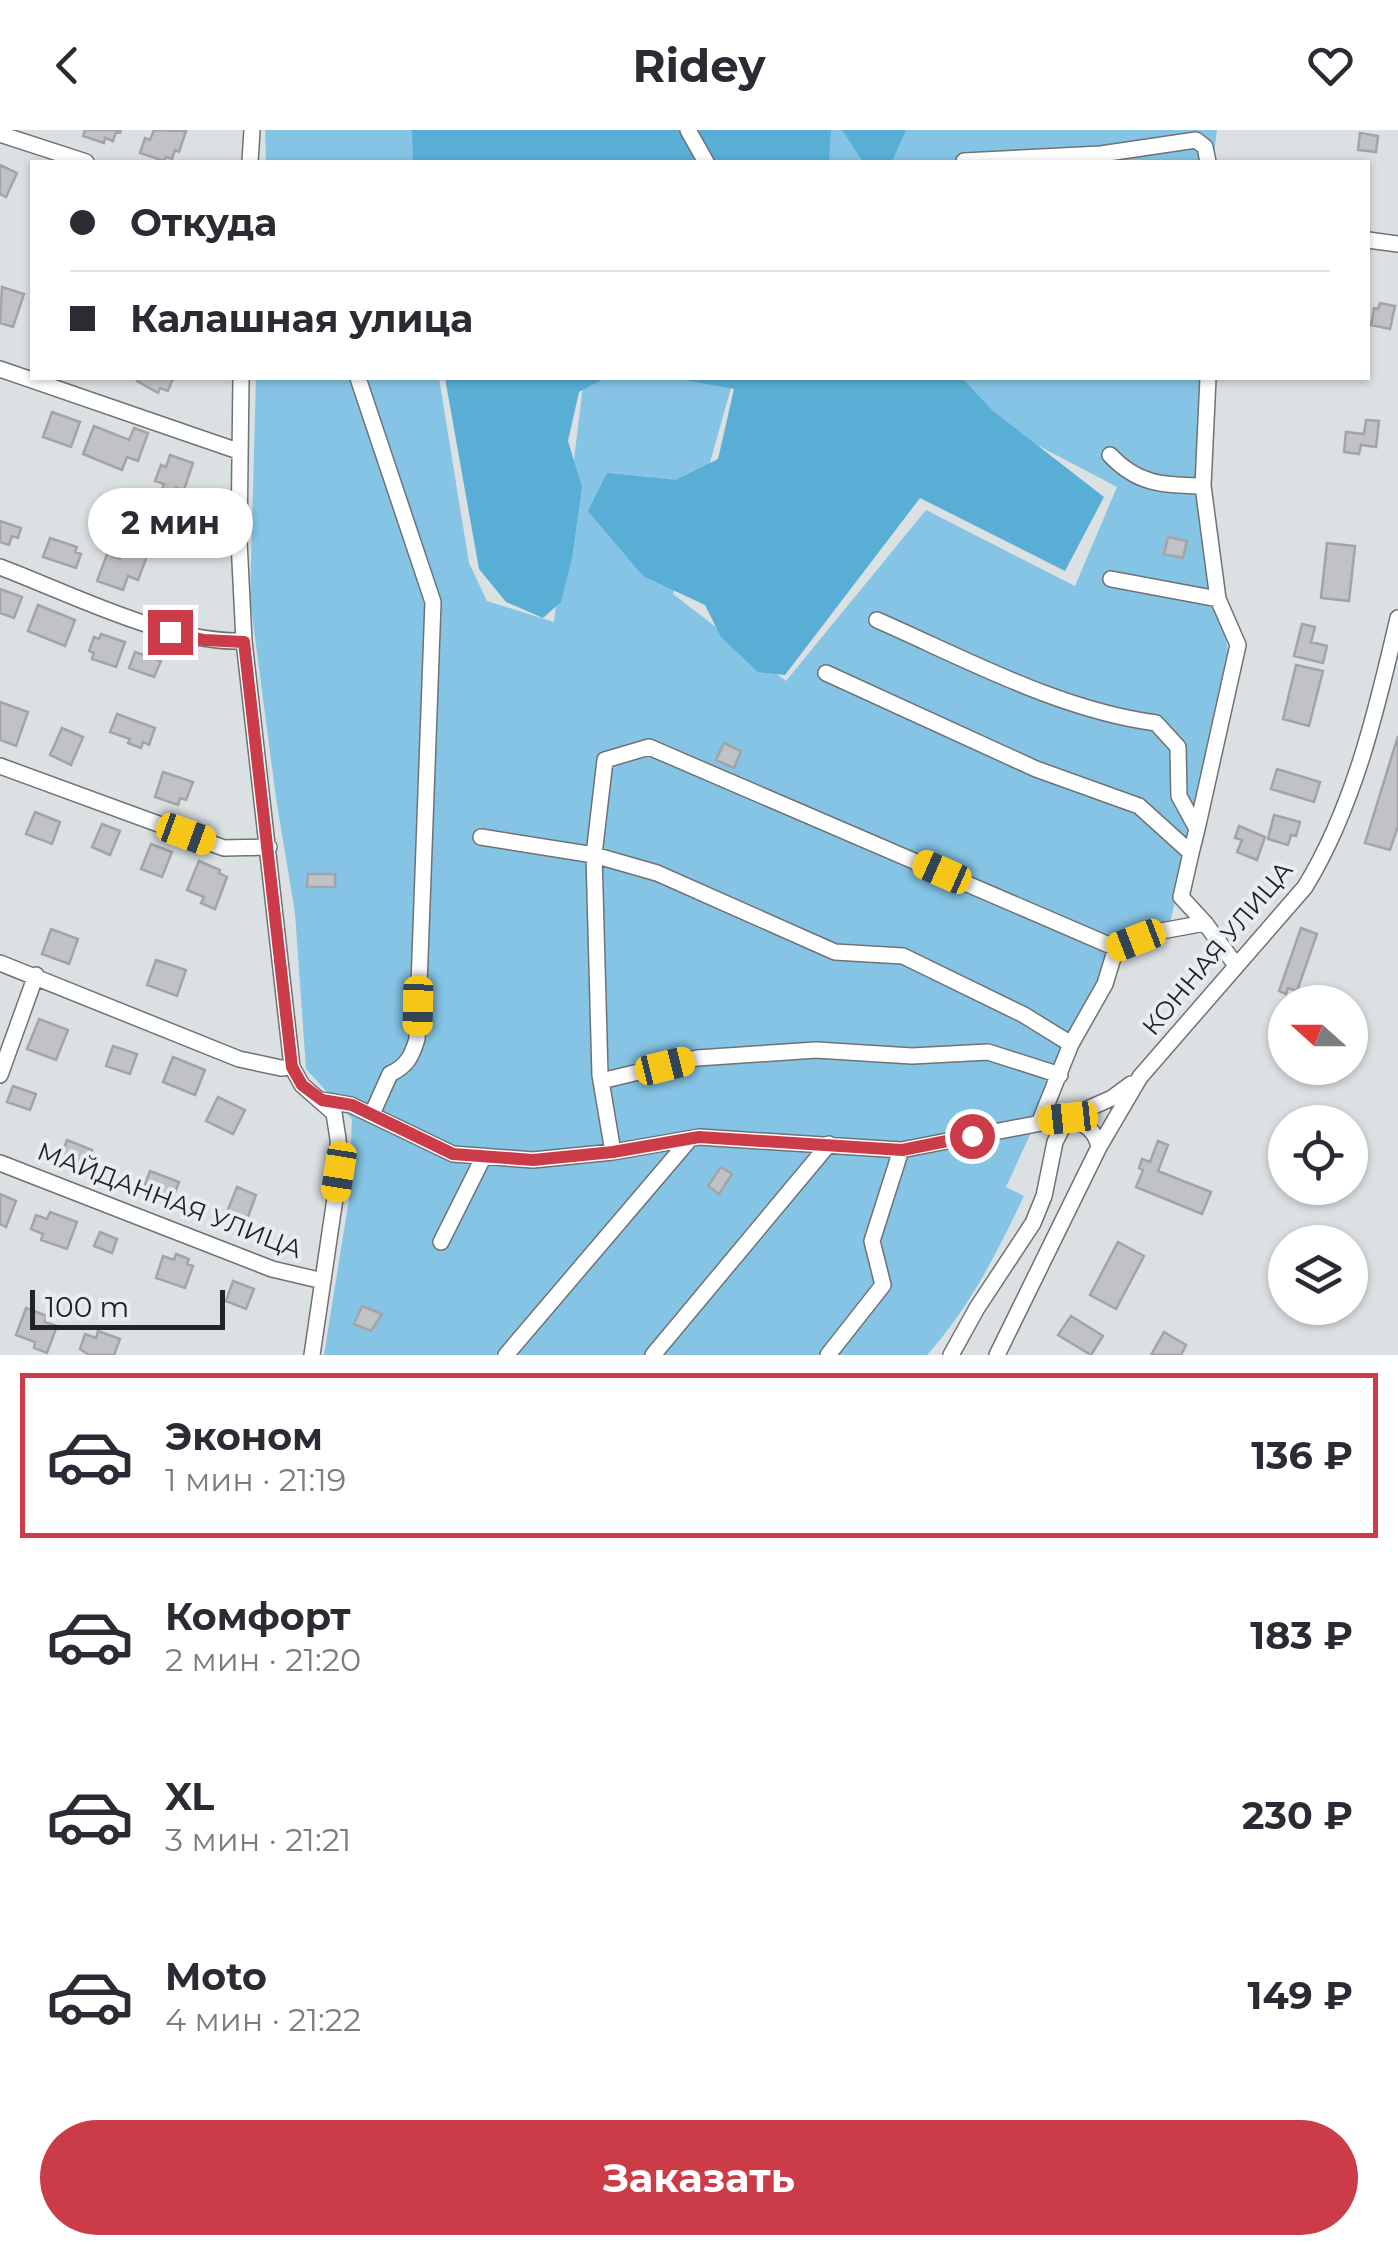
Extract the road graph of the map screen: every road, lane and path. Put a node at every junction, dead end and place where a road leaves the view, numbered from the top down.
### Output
1 (252, 130) edge
2 (688, 130) edge
3 (0, 134) edge
4 (80, 160) edge
5 (250, 160) edge
6 (705, 160) edge
7 (984, 160) edge
8 (1208, 160) edge
9 (1370, 240) edge
10 (1398, 244) edge
11 (0, 369) edge
12 (30, 379) edge
13 (32, 380) edge
14 (241, 380) edge
15 (359, 380) edge
16 (1208, 380) edge
17 (238, 451) junction
18 (1110, 455) dead end
19 (1202, 486) junction
20 (0, 567) edge
21 (1111, 580) dead end
22 (1218, 599) junction
23 (1398, 618) edge
24 (877, 620) dead end
25 (244, 642) junction
26 (826, 673) dead end
27 (0, 766) edge
28 (1197, 829) junction
29 (481, 837) dead end
30 (269, 847) junction
31 (1191, 853) junction
32 (594, 855) junction
33 (1205, 923) junction
34 (1116, 948) junction
35 (0, 962) edge
36 (1236, 964) junction
37 (36, 976) junction
38 (1072, 1044) junction
39 (292, 1067) junction
40 (0, 1075) edge
41 (1060, 1075) junction
42 (1140, 1077) junction
43 (601, 1081) junction
44 (322, 1100) junction
45 (372, 1114) junction
46 (1068, 1118) junction
47 (1040, 1121) junction
48 (690, 1139) junction
49 (829, 1144) junction
50 (1099, 1148) junction
51 (902, 1150) junction
52 (613, 1152) junction
53 (484, 1156) junction
54 (0, 1162) edge
55 (441, 1242) dead end
56 (322, 1281) junction
57 (312, 1355) edge
58 (506, 1355) edge
59 (653, 1355) edge
60 (828, 1355) edge
61 (951, 1355) edge
62 (997, 1355) edge

1 - 5 street
2 - 6 street
3 - 4 street
7 - 8 street
9 - 10 street
11 - 12 street
13 - 17 street
14 - 17 street
15 - 45 street
16 - 19 street
17 - 25 street
18 - 19 street
19 - 22 street
20 - 25 street
21 - 22 street
22 - 28 street
23 - 36 street, КОННАЯ УЛИЦА
24 - 28 street
25 - 30 street
26 - 31 street
27 - 30 street
28 - 31 street
29 - 32 street
30 - 39 street
31 - 33 street
32 - 34 street
32 - 38 street
32 - 43 street
33 - 34 street
33 - 36 street
34 - 38 street
35 - 37 street
36 - 42 street, КОННАЯ УЛИЦА
37 - 39 street
37 - 40 street
38 - 41 street
39 - 44 street
41 - 43 street
41 - 47 street
42 - 46 street
42 - 50 street
43 - 52 street
44 - 45 street
44 - 56 street
45 - 53 street
46 - 47 street
46 - 50 street
46 - 61 street
47 - 51 street
48 - 49 street
48 - 52 street
48 - 58 street
49 - 51 street
49 - 59 street
50 - 62 street
51 - 60 street
52 - 53 street
53 - 55 street
54 - 56 street, МАЙДАННАЯ УЛИЦА
56 - 57 street

